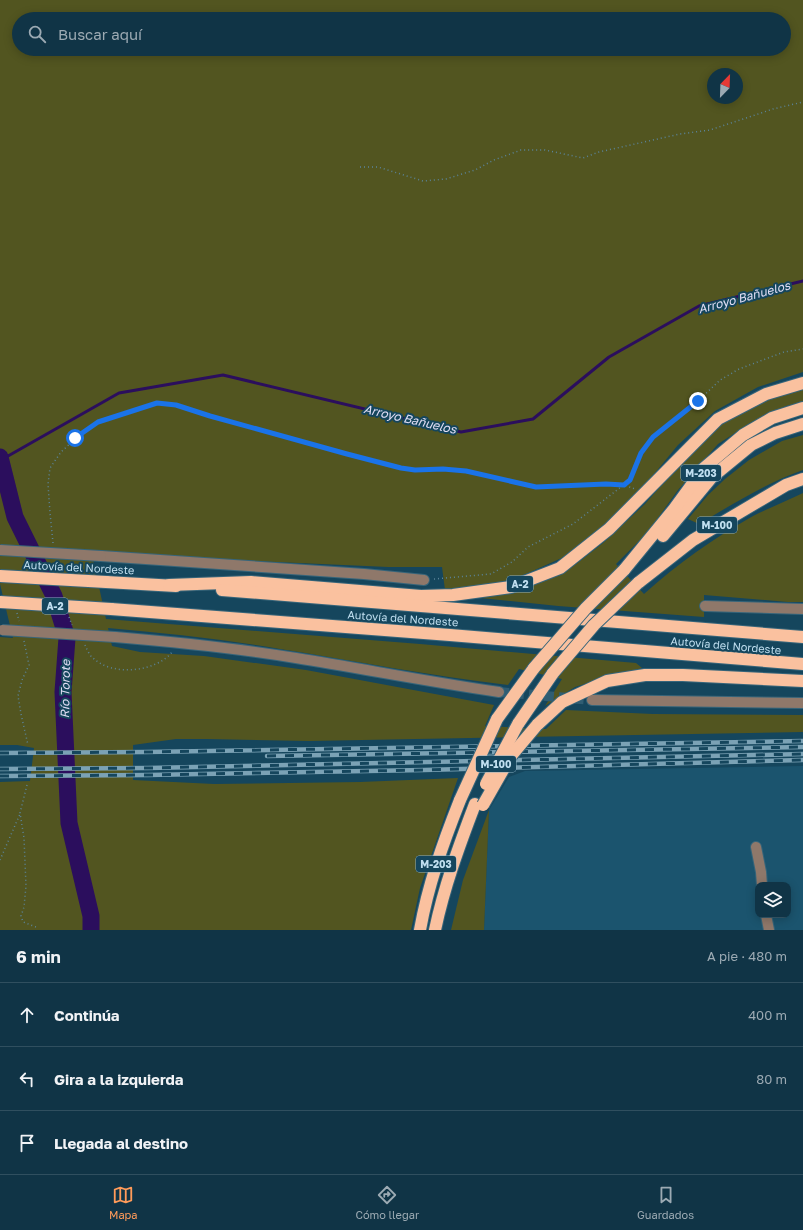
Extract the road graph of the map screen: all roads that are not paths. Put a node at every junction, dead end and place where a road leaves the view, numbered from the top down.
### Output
1 (803, 383) edge
2 (803, 408) edge
3 (803, 424) edge
4 (803, 479) edge
5 (0, 550) edge
6 (624, 570) junction
7 (0, 576) edge
8 (424, 580) road end
9 (168, 585) junction
10 (0, 602) edge
11 (705, 606) dead end
12 (803, 609) edge
13 (1, 630) edge
14 (803, 637) edge
15 (803, 664) edge
16 (803, 681) edge
17 (499, 692) tunnel mouth
18 (592, 700) tunnel mouth
19 (803, 703) edge
20 (479, 805) junction
21 (756, 847) dead end
22 (762, 882) edge
23 (767, 918) edge
24 (420, 930) edge
25 (435, 930) edge
26 (443, 930) edge
27 (769, 930) edge

1 - 9 highway, A-2
2 - 6 highway, M-203
3 - 6 highway
4 - 20 highway, M-100, bridge
5 - 8 street, bridge
6 - 24 highway, M-203, bridge
7 - 9 highway, Autovía del Nordeste / A-2, bridge
9 - 14 highway, Autovía del Nordeste / A-2
10 - 15 highway, Autovía del Nordeste / A-2, bridge
11 - 12 street
13 - 17 street, bridge
16 - 20 highway, bridge
18 - 19 street
20 - 25 highway, M-203
20 - 26 highway
21 - 22 street
23 - 27 street

